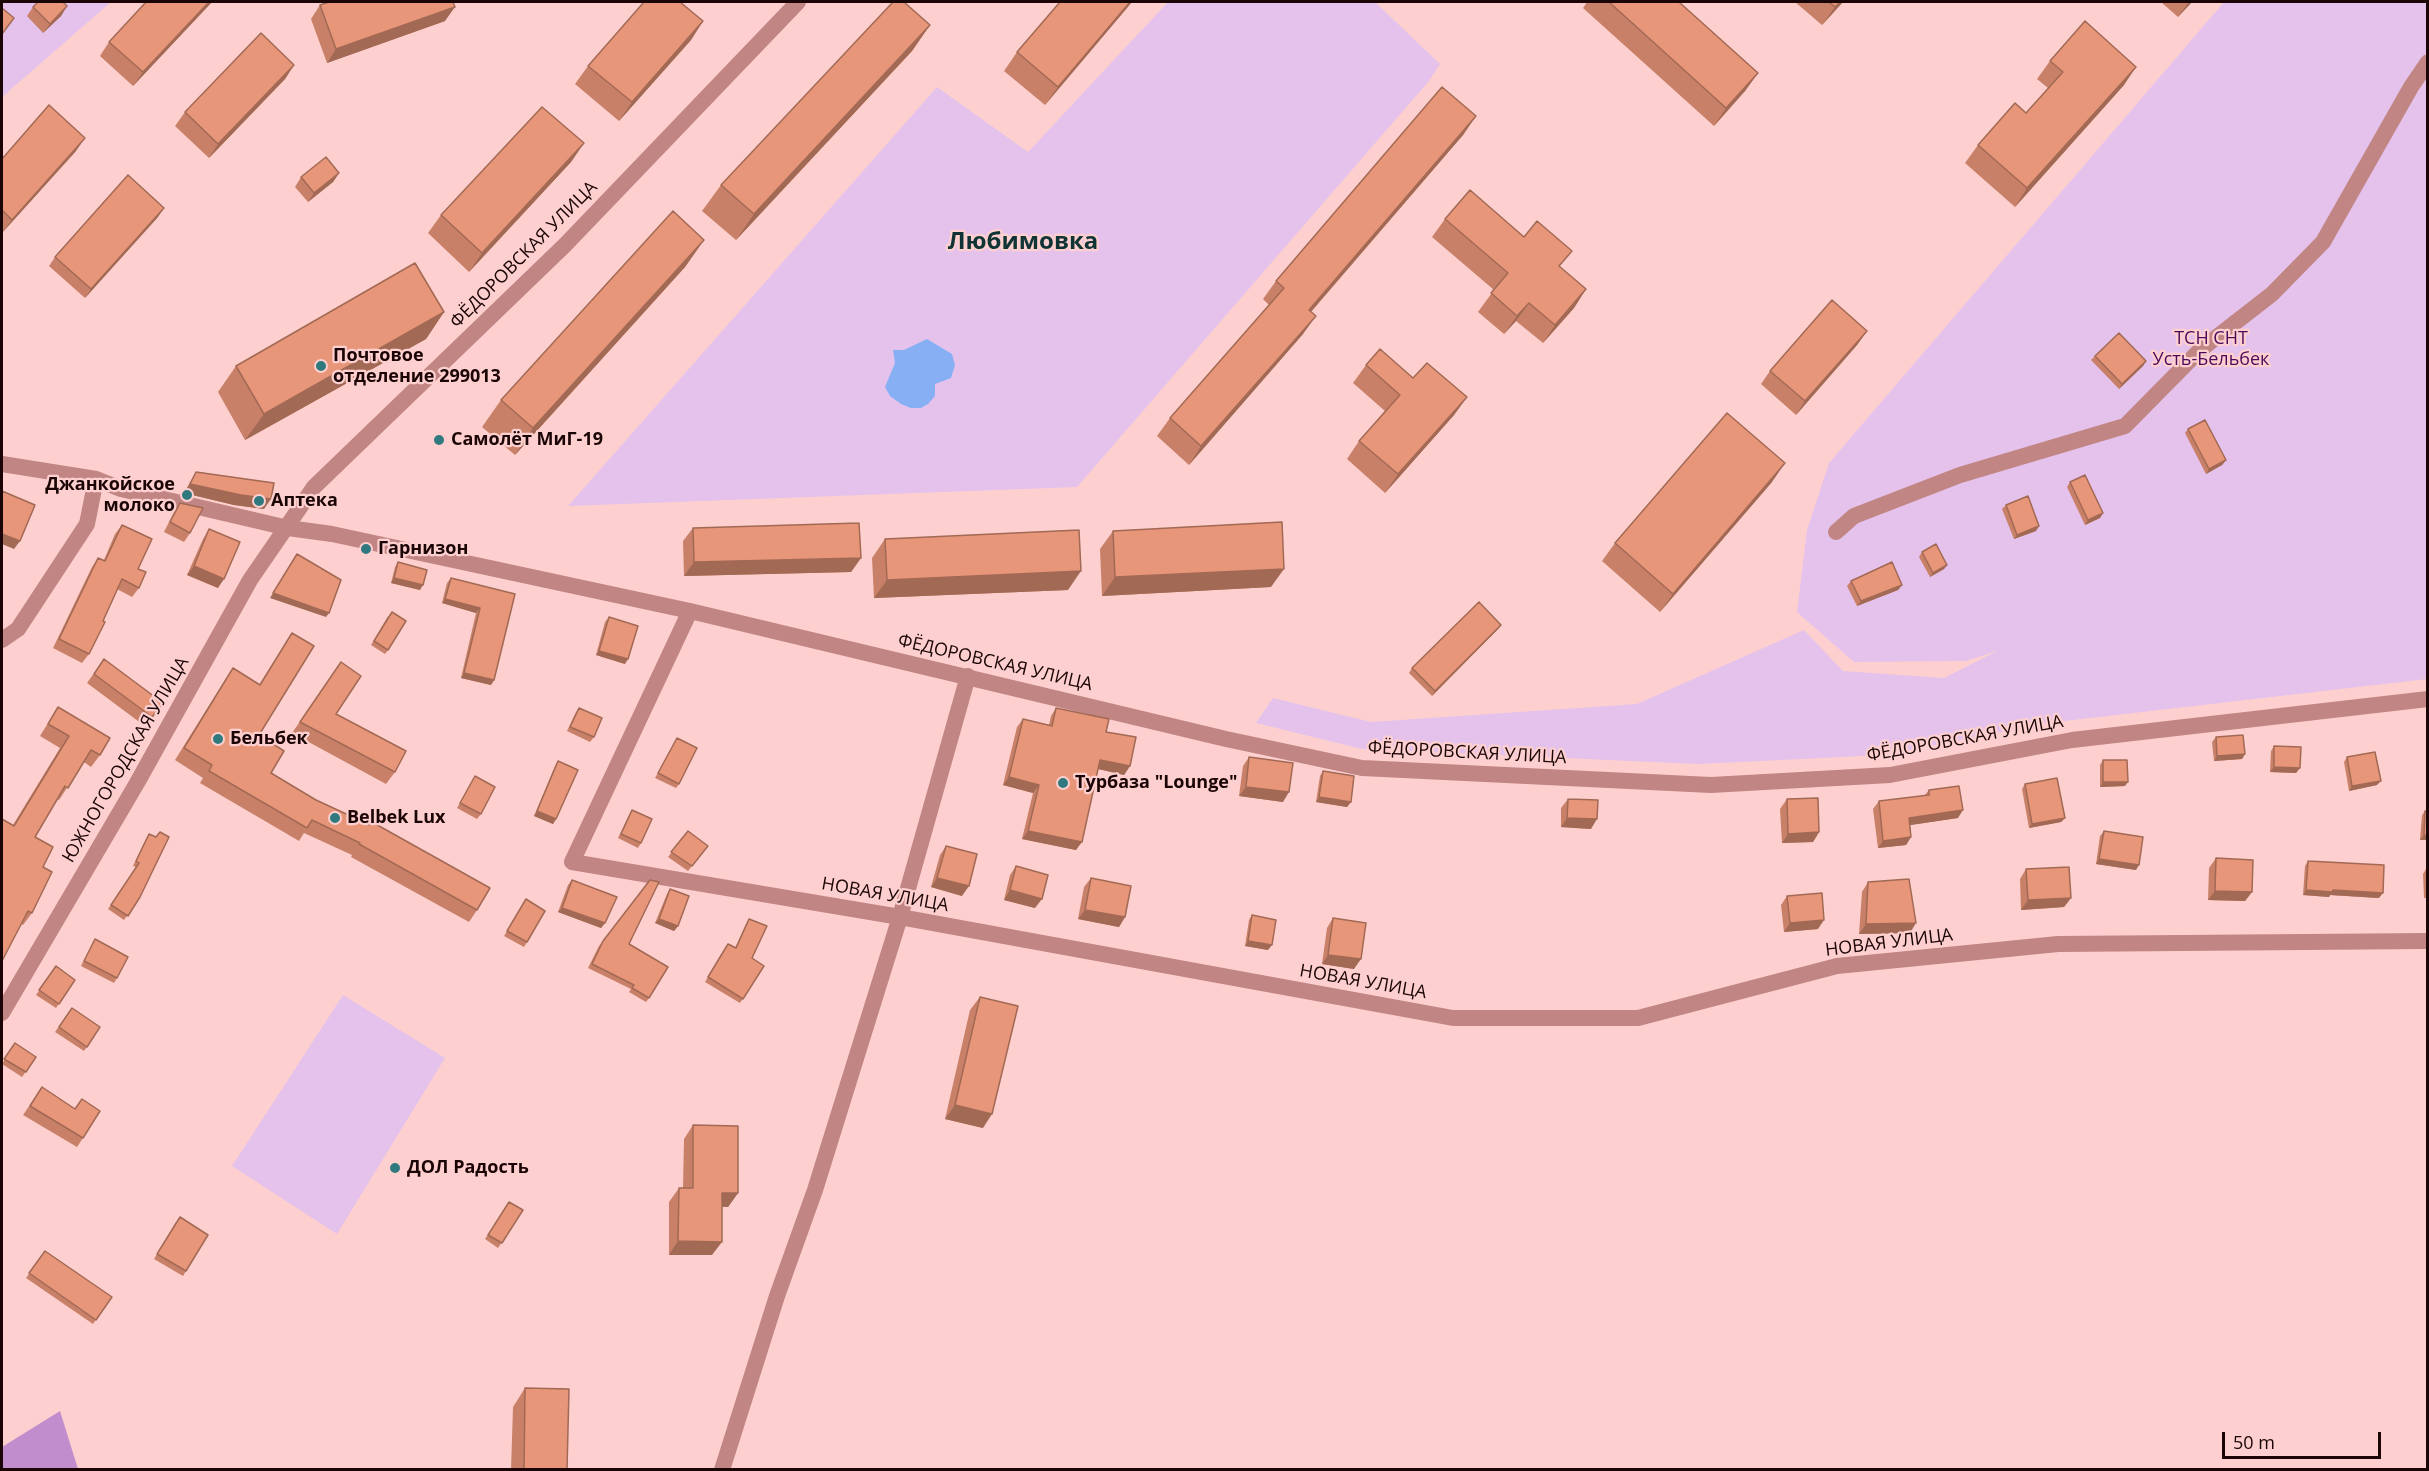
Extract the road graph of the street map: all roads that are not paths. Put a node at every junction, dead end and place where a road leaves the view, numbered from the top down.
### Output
1 (798, 2) edge
2 (2427, 62) edge
3 (2, 464) edge
4 (96, 479) junction
5 (288, 528) junction
6 (1836, 532) dead end
7 (690, 610) junction
8 (2, 640) edge
9 (968, 676) junction
10 (2427, 699) edge
11 (900, 917) junction
12 (2427, 941) edge
13 (2, 1013) edge
14 (722, 1470) edge

1 - 5 street, ФЁДОРОВСКАЯ УЛИЦА
2 - 6 street
3 - 4 street
4 - 5 street
4 - 8 street
5 - 7 street, ФЁДОРОВСКАЯ УЛИЦА
5 - 13 street, ЮЖНОГОРОДСКАЯ УЛИЦА
7 - 9 street, ФЁДОРОВСКАЯ УЛИЦА
7 - 11 street, НОВАЯ УЛИЦА
9 - 10 street, ФЁДОРОВСКАЯ УЛИЦА
9 - 11 street
11 - 12 street, НОВАЯ УЛИЦА
11 - 14 street

